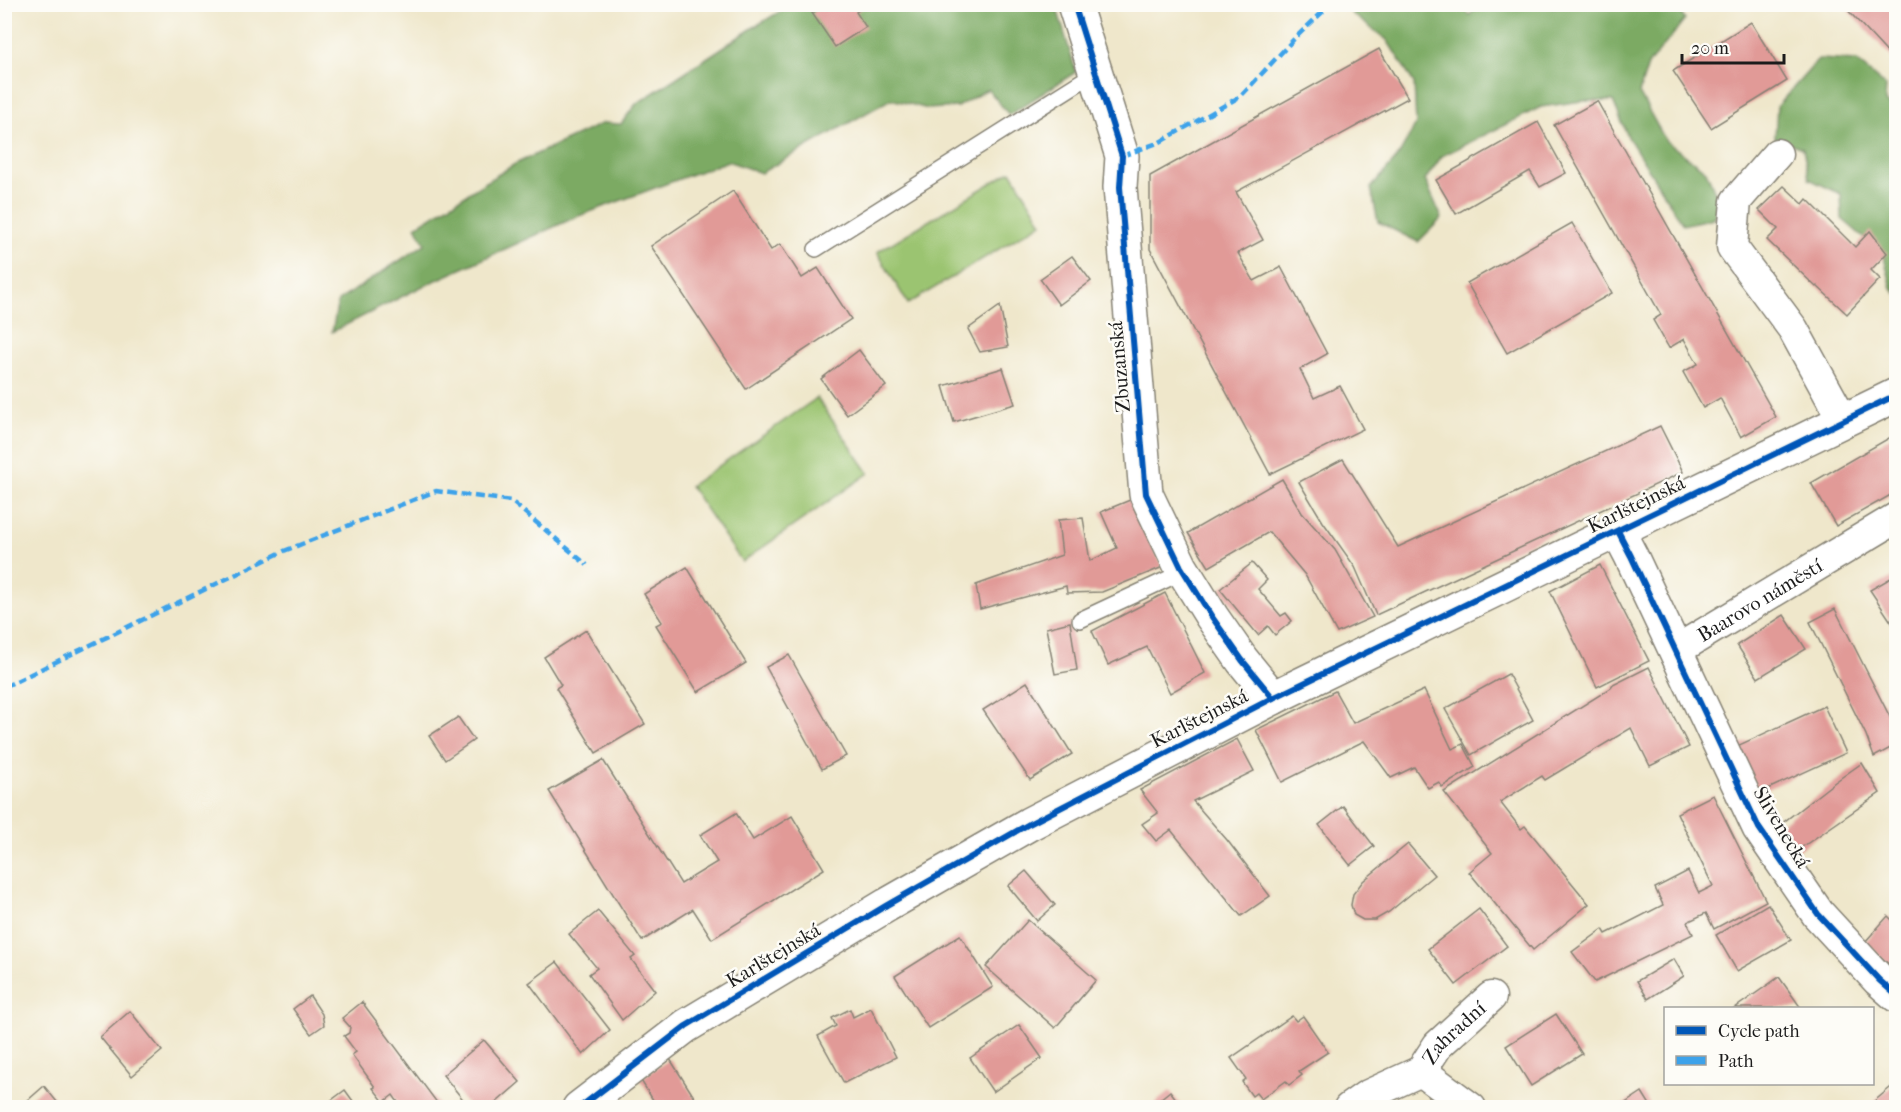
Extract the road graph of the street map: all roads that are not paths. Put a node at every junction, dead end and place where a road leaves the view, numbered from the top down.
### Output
1 (1074, 4) edge
2 (1096, 72) junction
3 (1777, 154) dead end
4 (816, 249) dead end
5 (1896, 395) edge
6 (1844, 420) junction
7 (1896, 518) edge
8 (1618, 531) junction
9 (1172, 578) dead end
10 (1080, 620) dead end
11 (1675, 651) junction
12 (1273, 698) junction
13 (1896, 995) edge
14 (1491, 997) dead end
15 (1421, 1071) junction
16 (579, 1107) edge
17 (1349, 1107) edge
18 (1471, 1107) edge

1 - 2 street, Zbuzanská
2 - 4 lane
2 - 12 street, Zbuzanská
3 - 6 street
5 - 6 street, Karlštejnská
6 - 8 street, Karlštejnská
7 - 11 street, Baarovo náměstí
8 - 11 street, Baarovo náměstí
8 - 12 street, Karlštejnská
9 - 10 lane
11 - 13 street, Slivenecká
12 - 16 street, Karlštejnská
14 - 15 street, Zahradní
15 - 17 street, Zahradní
15 - 18 street, Zahradní

